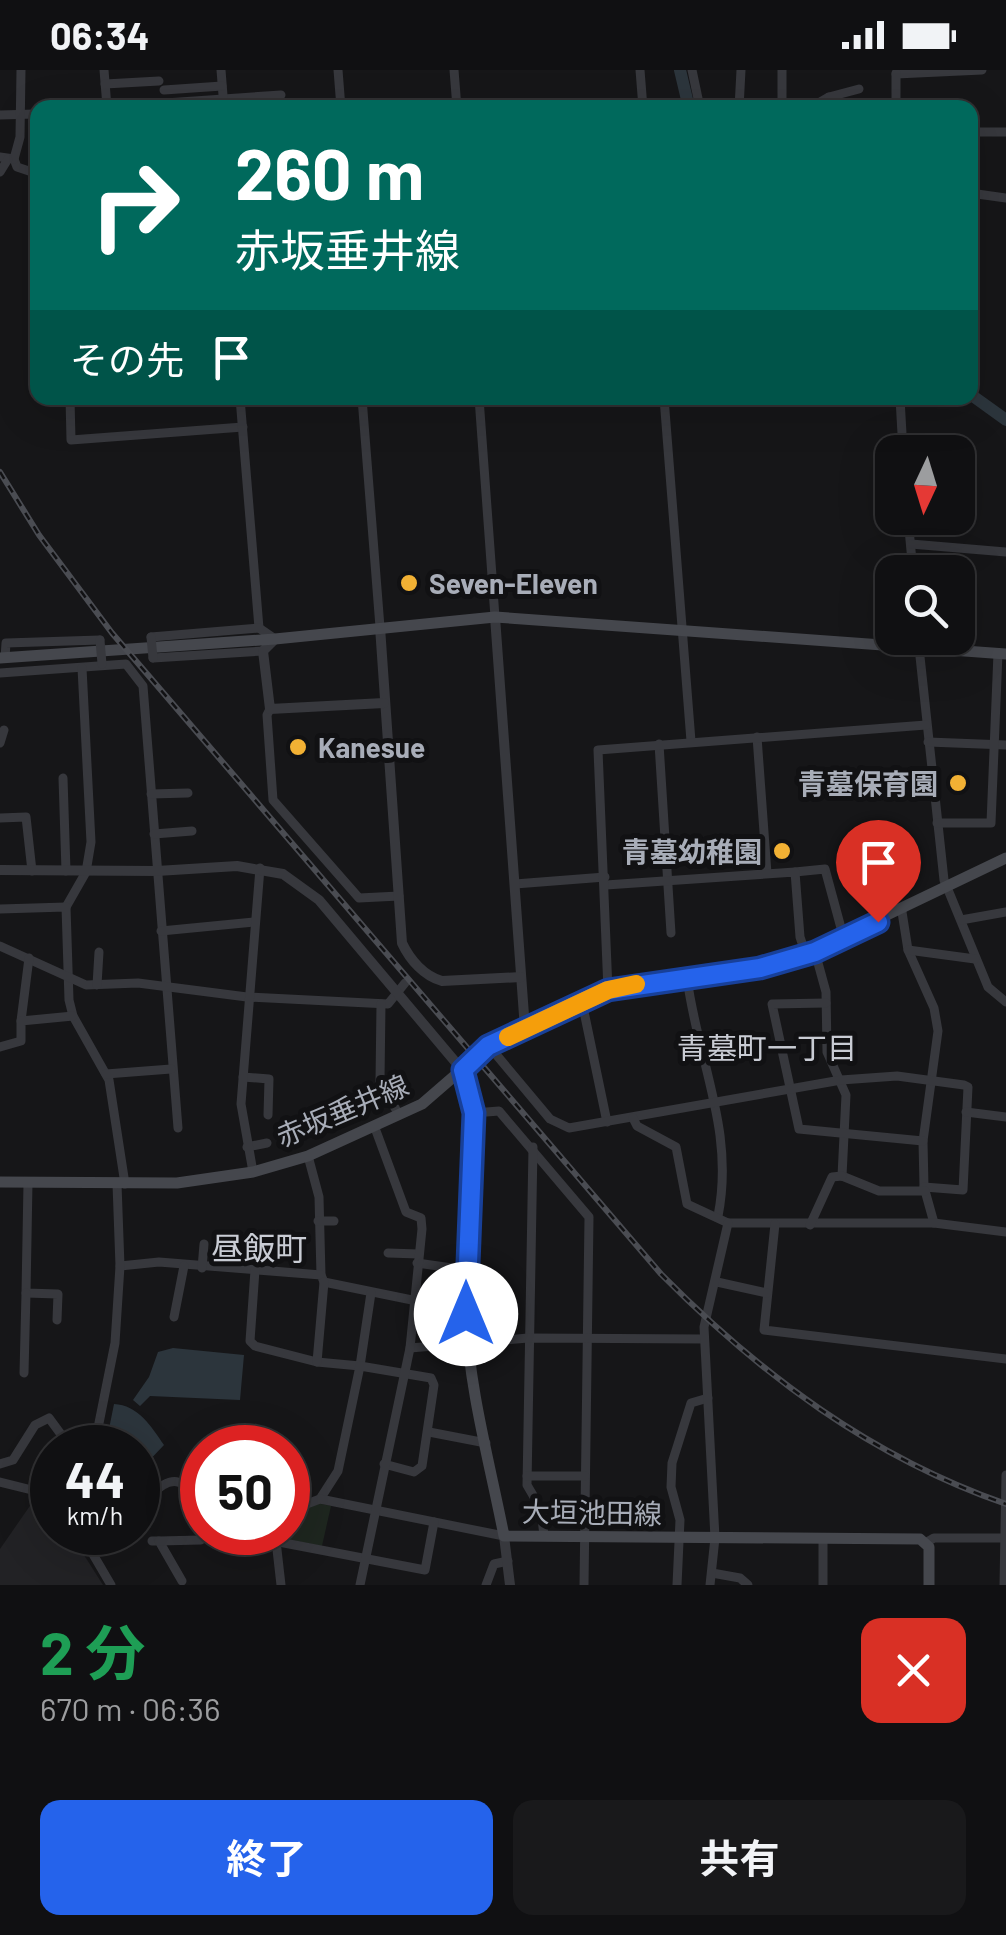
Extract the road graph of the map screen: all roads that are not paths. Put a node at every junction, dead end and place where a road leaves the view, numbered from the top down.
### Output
1 (22, 70) edge
2 (104, 70) edge
3 (221, 70) edge
4 (338, 70) edge
5 (454, 70) edge
6 (640, 70) edge
7 (692, 70) edge
8 (741, 70) edge
9 (782, 70) edge
10 (982, 70) edge
11 (896, 72) edge
12 (105, 84) junction
13 (222, 86) junction
14 (859, 89) dead end
15 (281, 96) dead end
16 (106, 100) edge
17 (224, 100) edge
18 (252, 100) edge
19 (340, 100) edge
20 (456, 100) edge
21 (643, 100) edge
22 (698, 100) edge
23 (740, 100) edge
24 (782, 100) edge
25 (834, 100) edge
26 (896, 100) edge
27 (20, 114) junction
28 (30, 114) edge
29 (0, 115) edge
30 (978, 132) edge
31 (1006, 132) edge
32 (7, 158) edge
33 (30, 171) edge
34 (0, 172) edge
35 (978, 193) edge
36 (1006, 198) edge
37 (70, 405) edge
38 (240, 405) edge
39 (363, 405) edge
40 (480, 405) edge
41 (665, 405) edge
42 (900, 405) edge
43 (242, 428) junction
44 (902, 435) edge
45 (910, 535) edge
46 (911, 544) junction
47 (1006, 552) edge
48 (912, 555) edge
49 (495, 617) junction
50 (682, 627) junction
51 (258, 628) junction
52 (380, 628) junction
53 (275, 639) junction
54 (875, 639) edge
55 (975, 650) edge
56 (263, 651) junction
57 (1002, 654) edge
58 (919, 655) edge
59 (2, 658) edge
60 (102, 666) junction
61 (82, 668) junction
62 (0, 673) edge
63 (384, 703) junction
64 (270, 709) junction
65 (926, 724) junction
66 (4, 730) dead end
67 (757, 737) junction
68 (691, 742) junction
69 (928, 742) junction
70 (0, 743) edge
71 (659, 744) junction
72 (994, 744) junction
73 (1006, 745) edge
74 (63, 778) dead end
75 (188, 793) dead end
76 (151, 794) junction
77 (0, 818) edge
78 (937, 823) junction
79 (192, 831) dead end
80 (154, 834) junction
81 (1006, 858) edge
82 (260, 868) junction
83 (0, 870) edge
84 (32, 871) junction
85 (66, 871) junction
86 (156, 871) junction
87 (86, 872) junction
88 (795, 872) junction
89 (767, 873) junction
90 (670, 880) junction
91 (605, 881) junction
92 (514, 884) junction
93 (946, 886) junction
94 (399, 896) junction
95 (66, 907) junction
96 (0, 909) edge
97 (902, 912) junction
98 (1006, 912) edge
99 (961, 920) junction
100 (254, 922) junction
101 (161, 931) junction
102 (671, 933) dead end
103 (844, 939) junction
104 (0, 946) edge
105 (908, 950) junction
106 (100, 952) dead end
107 (811, 953) junction
108 (29, 958) junction
109 (975, 959) junction
110 (65, 977) junction
111 (521, 977) junction
112 (687, 978) junction
113 (405, 983) dead end
114 (98, 985) junction
115 (164, 986) junction
116 (608, 990) junction
117 (399, 994) junction
118 (246, 997) junction
119 (582, 1002) junction
120 (1006, 1002) edge
121 (381, 1004) junction
122 (826, 1004) junction
123 (73, 1016) junction
124 (22, 1021) junction
125 (525, 1030) junction
126 (488, 1046) junction
127 (0, 1047) edge
128 (172, 1069) junction
129 (463, 1070) junction
130 (106, 1074) junction
131 (242, 1077) junction
132 (931, 1079) junction
133 (841, 1080) junction
134 (790, 1092) junction
135 (715, 1104) junction
136 (966, 1112) junction
137 (474, 1113) junction
138 (268, 1114) dead end
139 (400, 1116) junction
140 (1006, 1117) edge
141 (633, 1118) junction
142 (607, 1122) junction
143 (178, 1128) dead end
144 (374, 1128) junction
145 (847, 1136) junction
146 (923, 1141) junction
147 (267, 1142) dead end
148 (247, 1146) junction
149 (532, 1147) junction
150 (308, 1156) junction
151 (253, 1172) junction
152 (842, 1176) junction
153 (0, 1182) edge
154 (28, 1183) junction
155 (121, 1184) junction
156 (925, 1189) junction
157 (718, 1216) junction
158 (318, 1221) junction
159 (334, 1222) dead end
160 (934, 1222) junction
161 (728, 1224) junction
162 (775, 1224) junction
163 (810, 1225) junction
164 (1006, 1232) edge
165 (204, 1244) dead end
166 (388, 1253) dead end
167 (418, 1258) junction
168 (120, 1266) junction
169 (184, 1266) junction
170 (202, 1268) junction
171 (254, 1270) junction
172 (466, 1270) junction
173 (323, 1278) junction
174 (716, 1282) junction
175 (26, 1293) junction
176 (371, 1293) junction
177 (767, 1293) junction
178 (412, 1300) junction
179 (174, 1317) dead end
180 (57, 1320) dead end
181 (528, 1338) junction
182 (586, 1338) junction
183 (704, 1340) junction
184 (468, 1342) junction
185 (410, 1348) junction
186 (1006, 1359) edge
187 (317, 1362) junction
188 (360, 1366) junction
189 (24, 1373) dead end
190 (402, 1373) junction
191 (708, 1398) junction
192 (99, 1425) edge
193 (429, 1432) junction
194 (30, 1433) edge
195 (486, 1443) junction
196 (0, 1464) edge
197 (384, 1464) junction
198 (1006, 1474) edge
199 (527, 1476) junction
200 (585, 1476) junction
201 (0, 1482) edge
202 (30, 1490) edge
203 (320, 1499) junction
204 (310, 1503) edge
205 (374, 1509) junction
206 (434, 1522) junction
207 (504, 1536) junction
208 (544, 1536) junction
209 (584, 1536) junction
210 (678, 1538) junction
211 (715, 1538) junction
212 (823, 1538) junction
213 (1005, 1538) edge
214 (180, 1540) edge
215 (927, 1542) junction
216 (310, 1544) edge
217 (93, 1555) edge
218 (278, 1555) edge
219 (364, 1558) junction
220 (508, 1561) junction
221 (712, 1573) junction
222 (182, 1581) dead end
223 (110, 1585) edge
224 (281, 1585) edge
225 (360, 1585) edge
226 (486, 1585) edge
227 (510, 1585) edge
228 (584, 1585) edge
229 (677, 1585) edge
230 (710, 1585) edge
231 (748, 1585) edge
232 (822, 1585) edge
233 (930, 1585) edge
234 (1004, 1585) edge

1 - 27 street
2 - 12 street
3 - 13 street
4 - 19 street
5 - 20 street
6 - 21 street
7 - 22 street
8 - 23 street
9 - 24 street
10 - 11 street
11 - 26 street
12 - 13 street
12 - 16 street
13 - 17 street
14 - 25 street
15 - 18 street
27 - 28 street
27 - 29 street
27 - 32 street
30 - 31 street
32 - 33 street
32 - 34 street
35 - 36 street
37 - 43 street
38 - 43 street
39 - 52 street
40 - 49 street
41 - 50 street
42 - 44 street
43 - 51 street
45 - 46 street
46 - 47 street
46 - 48 street
49 - 50 main road
49 - 52 main road
49 - 92 street
50 - 54 main road
50 - 68 street
51 - 53 street
51 - 56 street, bridge
52 - 53 main road
52 - 63 street
53 - 56 street
53 - 59 main road
55 - 57 main road
56 - 64 street
57 - 72 street
58 - 65 street
59 - 60 street, bridge
60 - 61 street
60 - 76 street
61 - 62 street
61 - 87 street
63 - 64 street
63 - 94 street
64 - 94 street
65 - 67 street
65 - 69 street
66 - 70 street
67 - 68 street
67 - 89 street
68 - 71 street
69 - 72 street
69 - 78 street
71 - 90 street
71 - 91 street
72 - 73 street
72 - 78 street
74 - 85 street
75 - 76 street
76 - 80 street
77 - 84 street
78 - 93 street
79 - 80 street
80 - 86 street
81 - 93 main road, 赤坂垂井線
82 - 86 street
82 - 100 street
82 - 117 street
83 - 84 street
84 - 85 street
85 - 87 street
86 - 87 street
86 - 101 street
87 - 95 street
88 - 89 street
88 - 103 street
88 - 107 street
89 - 90 street
90 - 91 street
90 - 102 street
91 - 92 street
91 - 116 street
92 - 111 street
93 - 97 main road, 赤坂垂井線
93 - 99 street
94 - 111 street
95 - 96 street
95 - 110 street
97 - 103 main road, 赤坂垂井線
97 - 105 street
98 - 99 street
99 - 109 street
100 - 101 street
100 - 118 street
101 - 115 street
103 - 107 main road, 赤坂垂井線
104 - 108 street
105 - 109 street
105 - 132 street
106 - 114 street
107 - 112 main road, 赤坂垂井線
107 - 122 street
108 - 110 street
108 - 124 street
109 - 120 street
110 - 114 street
110 - 123 street
111 - 125 street
112 - 116 main road, 赤坂垂井線
112 - 135 street
113 - 117 street
114 - 115 street
115 - 118 street
115 - 128 street
116 - 119 main road, 赤坂垂井線
117 - 121 street
117 - 129 street
118 - 121 street
118 - 131 street
119 - 125 main road, 赤坂垂井線
119 - 142 street
121 - 139 street
122 - 133 street
122 - 134 street
123 - 124 street
123 - 130 street
124 - 127 street
125 - 126 main road, 赤坂垂井線
126 - 129 main road, 赤坂垂井線
126 - 142 street
128 - 130 street
128 - 143 street
129 - 137 main road, 大垣池田線
129 - 139 main road, 赤坂垂井線
130 - 155 street
131 - 138 street
131 - 148 street
132 - 133 street
132 - 136 street
132 - 146 street
133 - 134 street
133 - 145 street
134 - 135 street
134 - 145 street
135 - 141 street
135 - 157 street
136 - 140 street
136 - 156 street
137 - 149 street
137 - 172 main road, 大垣池田線
139 - 144 main road, 赤坂垂井線
141 - 142 street
141 - 157 street
144 - 150 main road, 赤坂垂井線
144 - 167 street
145 - 146 street
145 - 152 street
146 - 156 street
147 - 148 street
148 - 151 street
149 - 181 street
149 - 182 street
150 - 151 main road, 赤坂垂井線
150 - 158 street
151 - 155 main road, 赤坂垂井線
152 - 156 street
152 - 163 street
153 - 154 main road, 赤坂垂井線
154 - 155 main road, 赤坂垂井線
154 - 175 street
155 - 168 street
156 - 160 street
157 - 161 street
158 - 159 street
158 - 173 street
160 - 163 street
160 - 164 street
161 - 162 street
161 - 174 street
162 - 163 street
162 - 177 street
165 - 170 street
166 - 167 street
167 - 172 street
167 - 178 street
168 - 169 street
168 - 192 street
169 - 170 street
169 - 179 street
170 - 171 street
171 - 173 street
171 - 187 street
172 - 184 main road, 大垣池田線
173 - 176 street
173 - 187 street
174 - 177 street
174 - 183 street
175 - 180 street
175 - 189 street
176 - 178 street
176 - 188 street
177 - 186 street
178 - 185 street
181 - 182 street
181 - 184 street
181 - 199 street
182 - 183 street
182 - 200 street
183 - 191 street
184 - 185 street
184 - 195 main road, 大垣池田線
185 - 190 street
187 - 188 street
188 - 190 street
188 - 203 street
190 - 193 street
190 - 197 street
191 - 210 street
191 - 211 street
193 - 195 street
193 - 197 street
194 - 196 street
195 - 207 main road, 大垣池田線
197 - 205 street
198 - 213 street
199 - 200 street
199 - 208 street
200 - 209 street
201 - 202 street
203 - 204 street
203 - 205 street
205 - 206 street
205 - 219 street
206 - 207 street
206 - 219 street
207 - 208 main road, 大垣池田線
207 - 220 street
208 - 209 main road, 大垣池田線
209 - 210 main road, 大垣池田線
209 - 228 street
210 - 211 main road, 大垣池田線
210 - 229 street
211 - 212 main road, 大垣池田線
211 - 221 street
212 - 215 main road, 大垣池田線
212 - 232 street
213 - 215 street
213 - 234 street
214 - 222 street
215 - 233 main road
216 - 219 street
217 - 223 street
218 - 224 street
219 - 225 street
220 - 226 street
220 - 227 street
221 - 230 street
221 - 231 street

